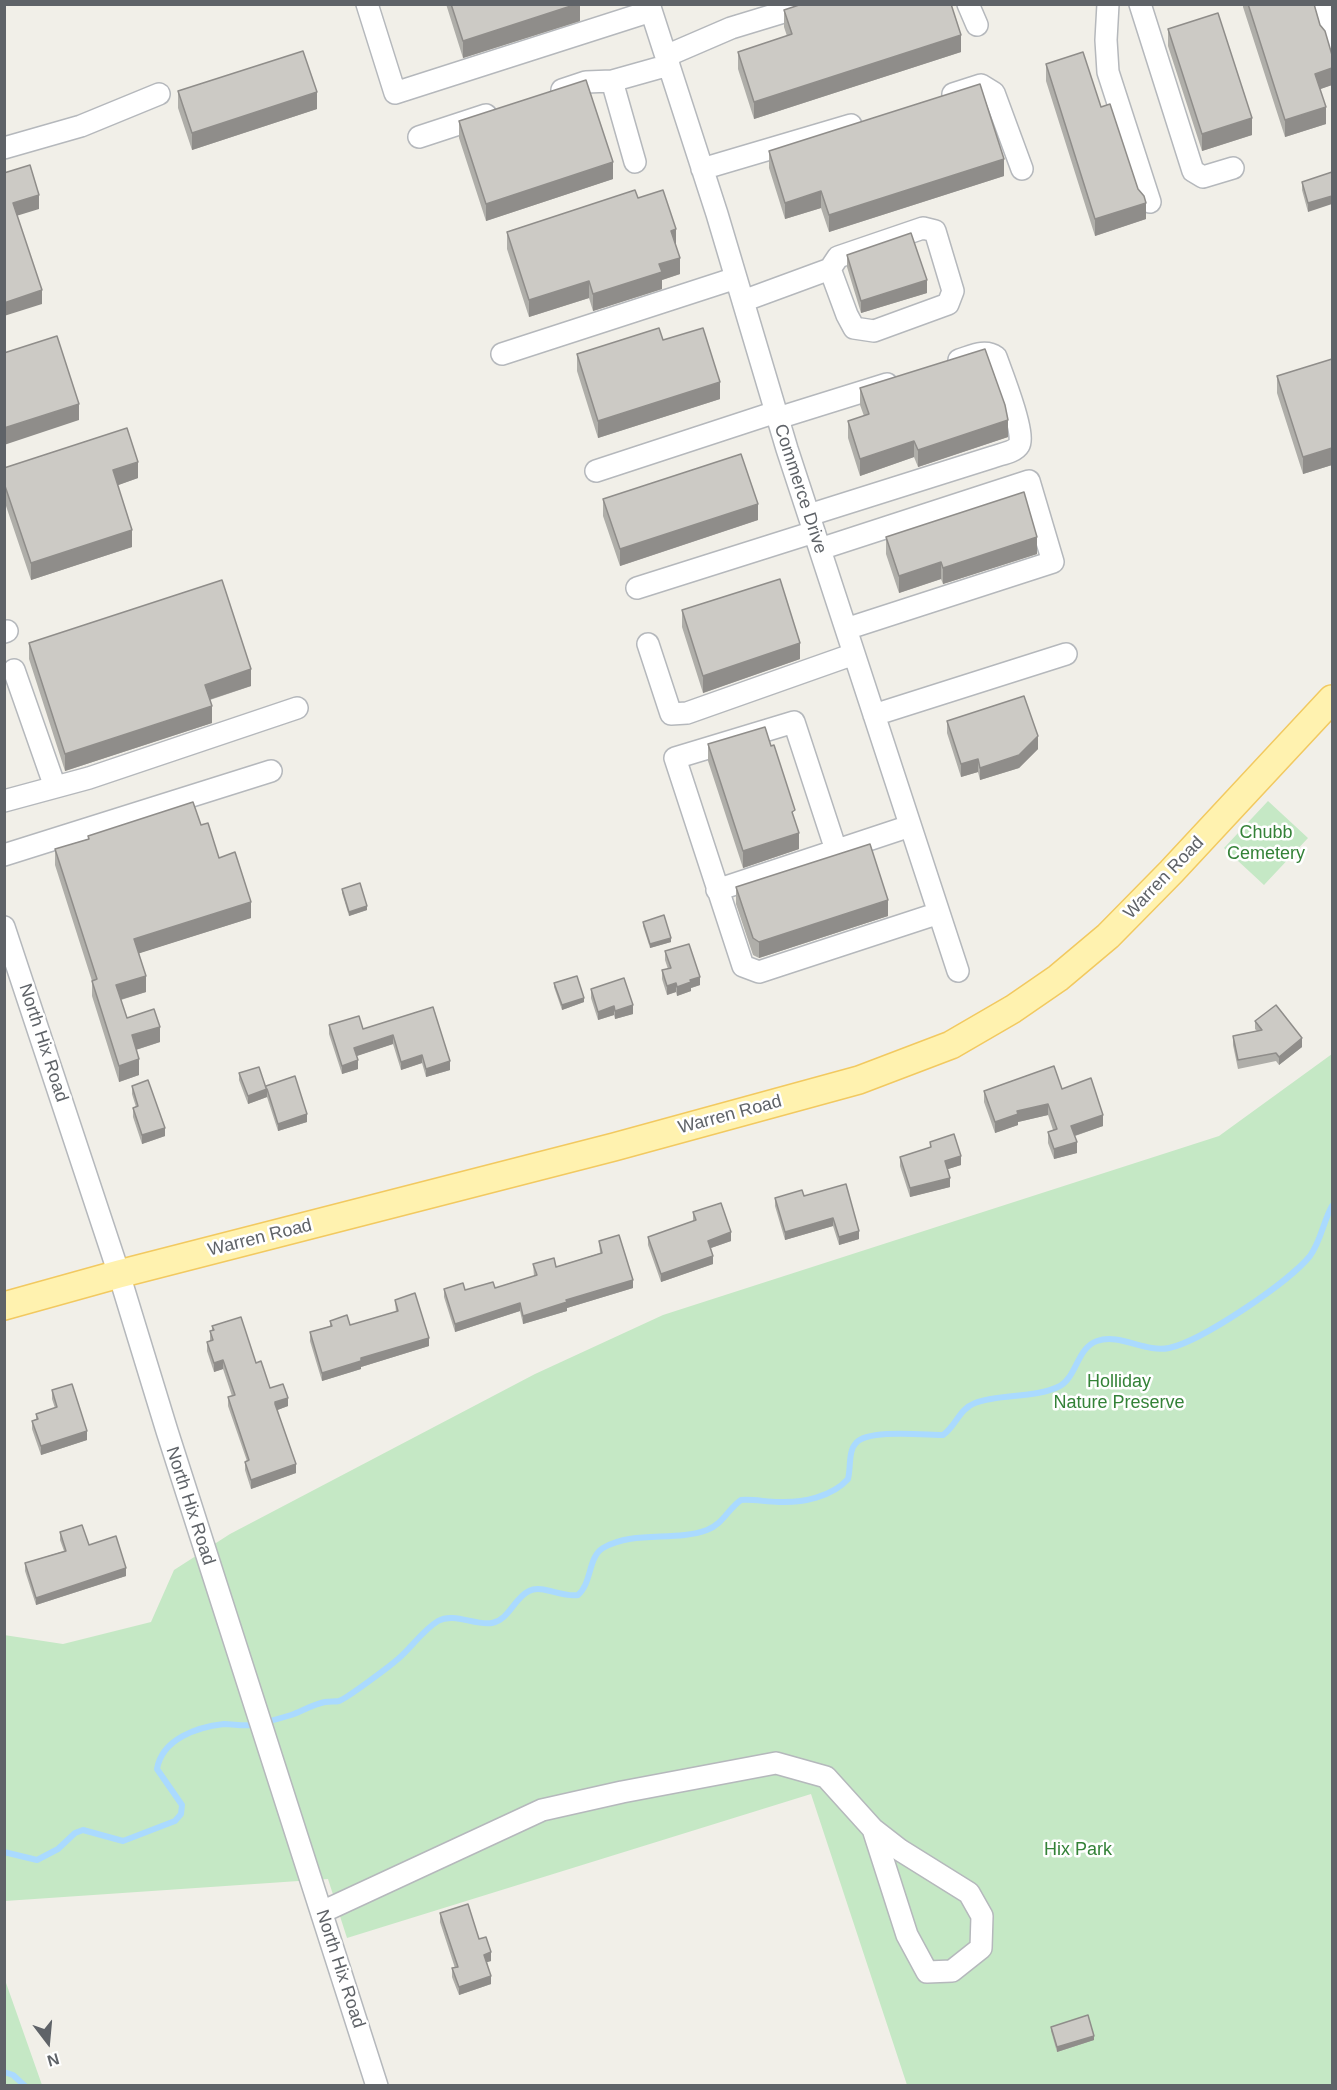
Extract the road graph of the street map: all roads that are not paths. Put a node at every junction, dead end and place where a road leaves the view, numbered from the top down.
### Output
1 (367, 4) edge
2 (810, 4) edge
3 (968, 4) edge
4 (1108, 4) edge
5 (1140, 4) edge
6 (1322, 4) edge
7 (650, 8) edge
8 (978, 26) dead end
9 (1332, 38) edge
10 (667, 61) junction
11 (612, 81) junction
12 (159, 94) dead end
13 (542, 97) edge
14 (939, 98) edge
15 (508, 108) edge
16 (865, 121) edge
17 (419, 137) dead end
18 (4, 148) edge
19 (635, 162) dead end
20 (1233, 168) dead end
21 (702, 169) junction
22 (1022, 169) dead end
23 (1150, 202) dead end
24 (830, 269) junction
25 (736, 278) junction
26 (743, 301) junction
27 (502, 354) dead end
28 (938, 367) edge
29 (904, 378) edge
30 (777, 415) junction
31 (596, 471) dead end
32 (814, 532) junction
33 (637, 588) dead end
34 (846, 629) junction
35 (648, 644) dead end
36 (854, 654) junction
37 (1066, 654) dead end
38 (14, 670) dead end
39 (1332, 699) edge
40 (297, 708) dead end
41 (874, 715) junction
42 (271, 771) dead end
43 (55, 788) junction
44 (4, 801) edge
45 (910, 826) junction
46 (836, 850) junction
47 (4, 855) edge
48 (717, 891) junction
49 (939, 913) junction
50 (4, 927) edge
51 (958, 972) dead end
52 (119, 1274) junction
53 (4, 1306) edge
54 (873, 1829) junction
55 (322, 1912) junction
56 (377, 2085) edge

1 - 7 street
2 - 10 street
3 - 8 street
4 - 23 street
5 - 20 street
6 - 9 street
7 - 10 street, Commerce Drive
10 - 11 street
10 - 21 street, Commerce Drive
11 - 13 street
11 - 19 street
12 - 18 street
14 - 22 street
15 - 17 street
16 - 21 street
21 - 25 street, Commerce Drive
24 - 24 street
24 - 26 street
25 - 26 street, Commerce Drive
25 - 27 street
26 - 30 street, Commerce Drive
28 - 32 street
29 - 30 street
30 - 31 street
30 - 32 street, Commerce Drive
32 - 33 street
32 - 34 street, Commerce Drive
32 - 34 street
34 - 36 street, Commerce Drive
35 - 36 street
36 - 41 street, Commerce Drive
37 - 41 street
38 - 43 street
39 - 52 main road, Warren Road
40 - 43 street
41 - 45 street, Commerce Drive
42 - 47 street
43 - 44 street
45 - 46 street
45 - 49 street, Commerce Drive
46 - 48 street
46 - 48 street
48 - 49 street
49 - 51 street, Commerce Drive
50 - 52 street, North Hix Road
52 - 53 main road, Warren Road
52 - 55 street, North Hix Road
54 - 54 street
54 - 55 street
55 - 56 street, North Hix Road

